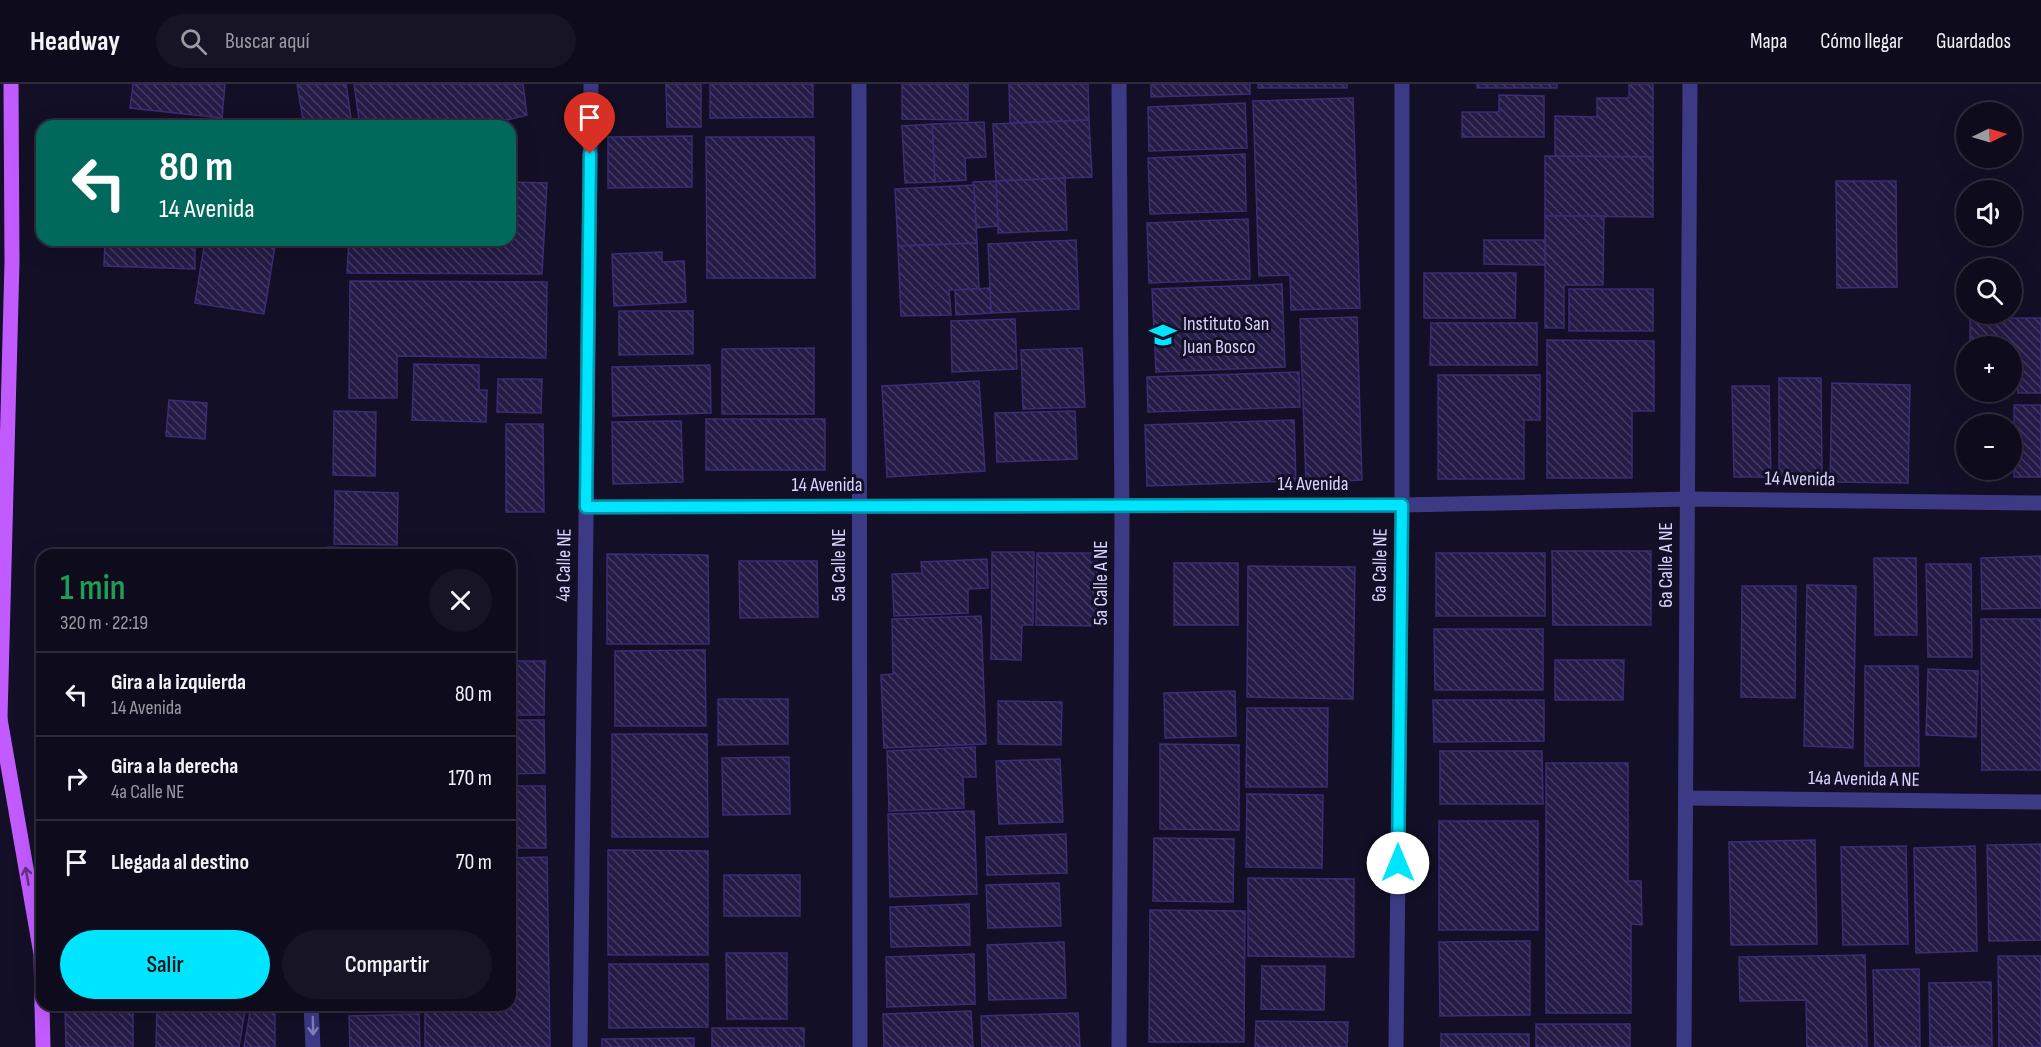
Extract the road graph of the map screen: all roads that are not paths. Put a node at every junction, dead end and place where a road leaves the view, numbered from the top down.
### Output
1 (11, 84) edge
2 (591, 84) edge
3 (859, 84) edge
4 (1119, 84) edge
5 (1402, 84) edge
6 (1690, 84) edge
7 (6, 261) edge
8 (1688, 499) junction
9 (2041, 503) edge
10 (1402, 505) junction
11 (860, 506) junction
12 (1121, 506) junction
13 (586, 507) junction
14 (0, 718) edge
15 (1686, 798) junction
16 (2041, 802) edge
17 (36, 925) edge
18 (42, 1011) edge
19 (312, 1011) edge
20 (43, 1047) edge
21 (314, 1047) edge
22 (580, 1047) edge
23 (860, 1047) edge
24 (1119, 1047) edge
25 (1396, 1047) edge
26 (1684, 1047) edge

1 - 7 main road
2 - 13 street, 4a Calle NE
3 - 11 street, 5a Calle NE
4 - 12 street, 5a Calle A NE
5 - 10 street, 6a Calle NE
6 - 8 street, 6a Calle A NE
7 - 14 main road
8 - 9 street, 14 Avenida
8 - 10 street, 14 Avenida
8 - 15 street, 6a Calle A NE
10 - 12 street, 14 Avenida
10 - 25 street, 6a Calle NE
11 - 12 street, 14 Avenida
11 - 13 street, 14 Avenida
11 - 23 street, 5a Calle NE
12 - 24 street, 5a Calle A NE
13 - 22 street, 4a Calle NE
17 -> 14 main road
15 - 16 street, 14a Avenida A NE
15 - 26 street, 6a Calle A NE
18 - 20 main road
19 -> 21 street

